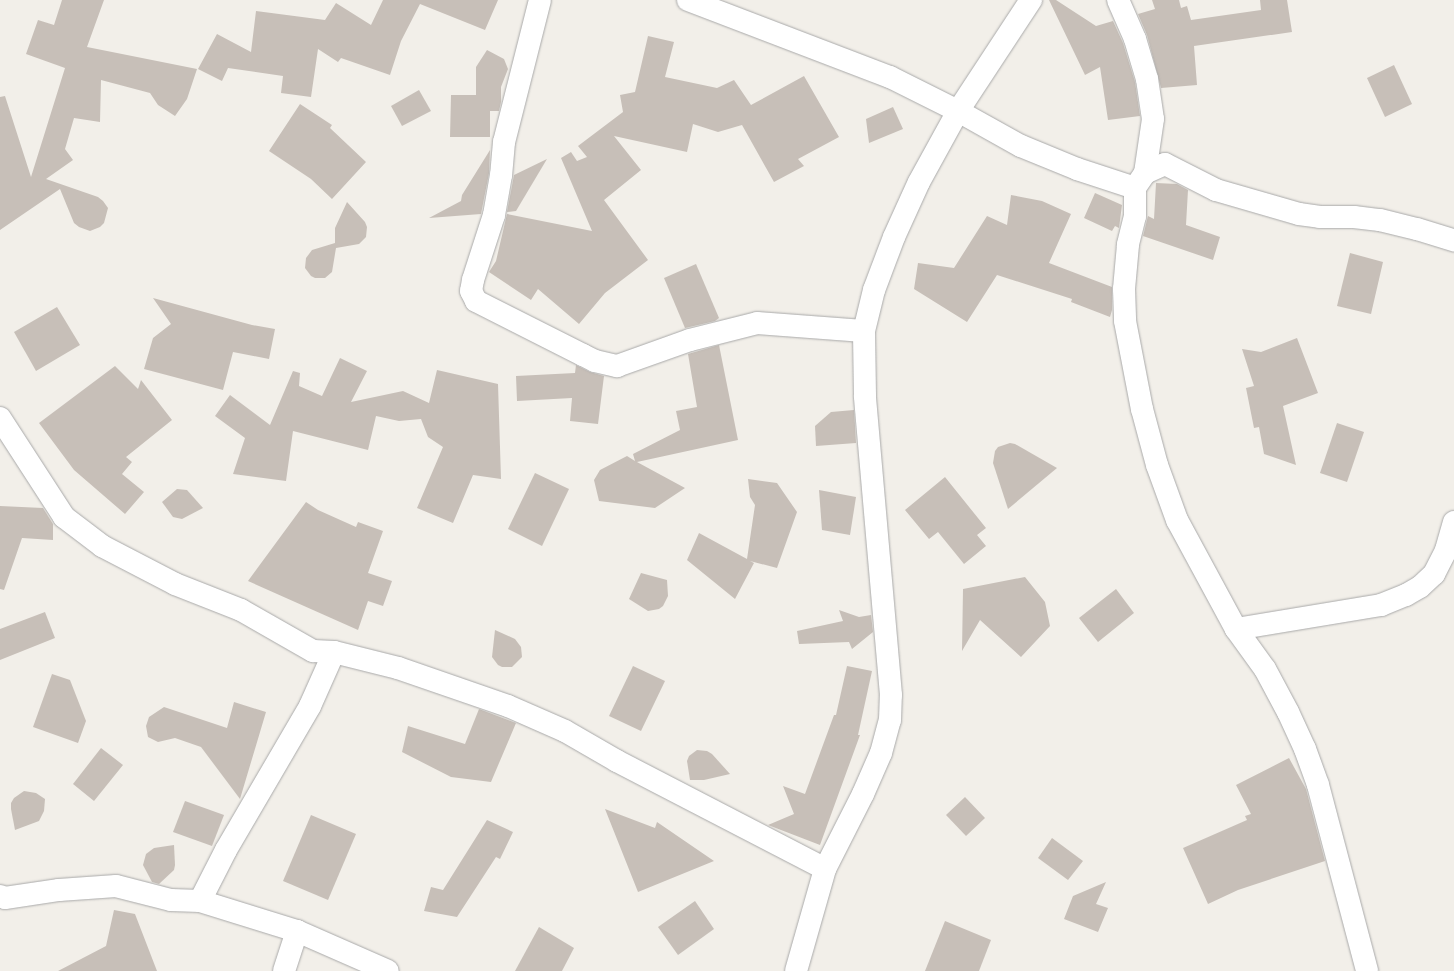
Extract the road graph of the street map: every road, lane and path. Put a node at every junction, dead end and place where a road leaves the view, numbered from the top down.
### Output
1 (540, 0) edge
2 (688, 0) edge
3 (1031, 0) edge
4 (1118, 0) edge
5 (958, 111) junction
6 (1140, 181) junction
7 (1454, 240) edge
8 (864, 331) junction
9 (0, 418) edge
10 (1454, 522) edge
11 (1236, 628) junction
12 (334, 652) junction
13 (825, 869) junction
14 (0, 896) edge
15 (200, 901) junction
16 (297, 931) junction
17 (284, 971) edge
18 (388, 971) edge
19 (796, 971) edge
20 (1367, 971) edge

1 - 8 street
2 - 5 street
3 - 5 street
4 - 6 street
5 - 6 street
5 - 8 street
6 - 7 street
6 - 11 street
8 - 13 street
9 - 12 street
10 - 11 street
11 - 20 street
12 - 13 street
12 - 15 street
13 - 19 street
14 - 15 street
15 - 16 street
16 - 17 street
16 - 18 street

